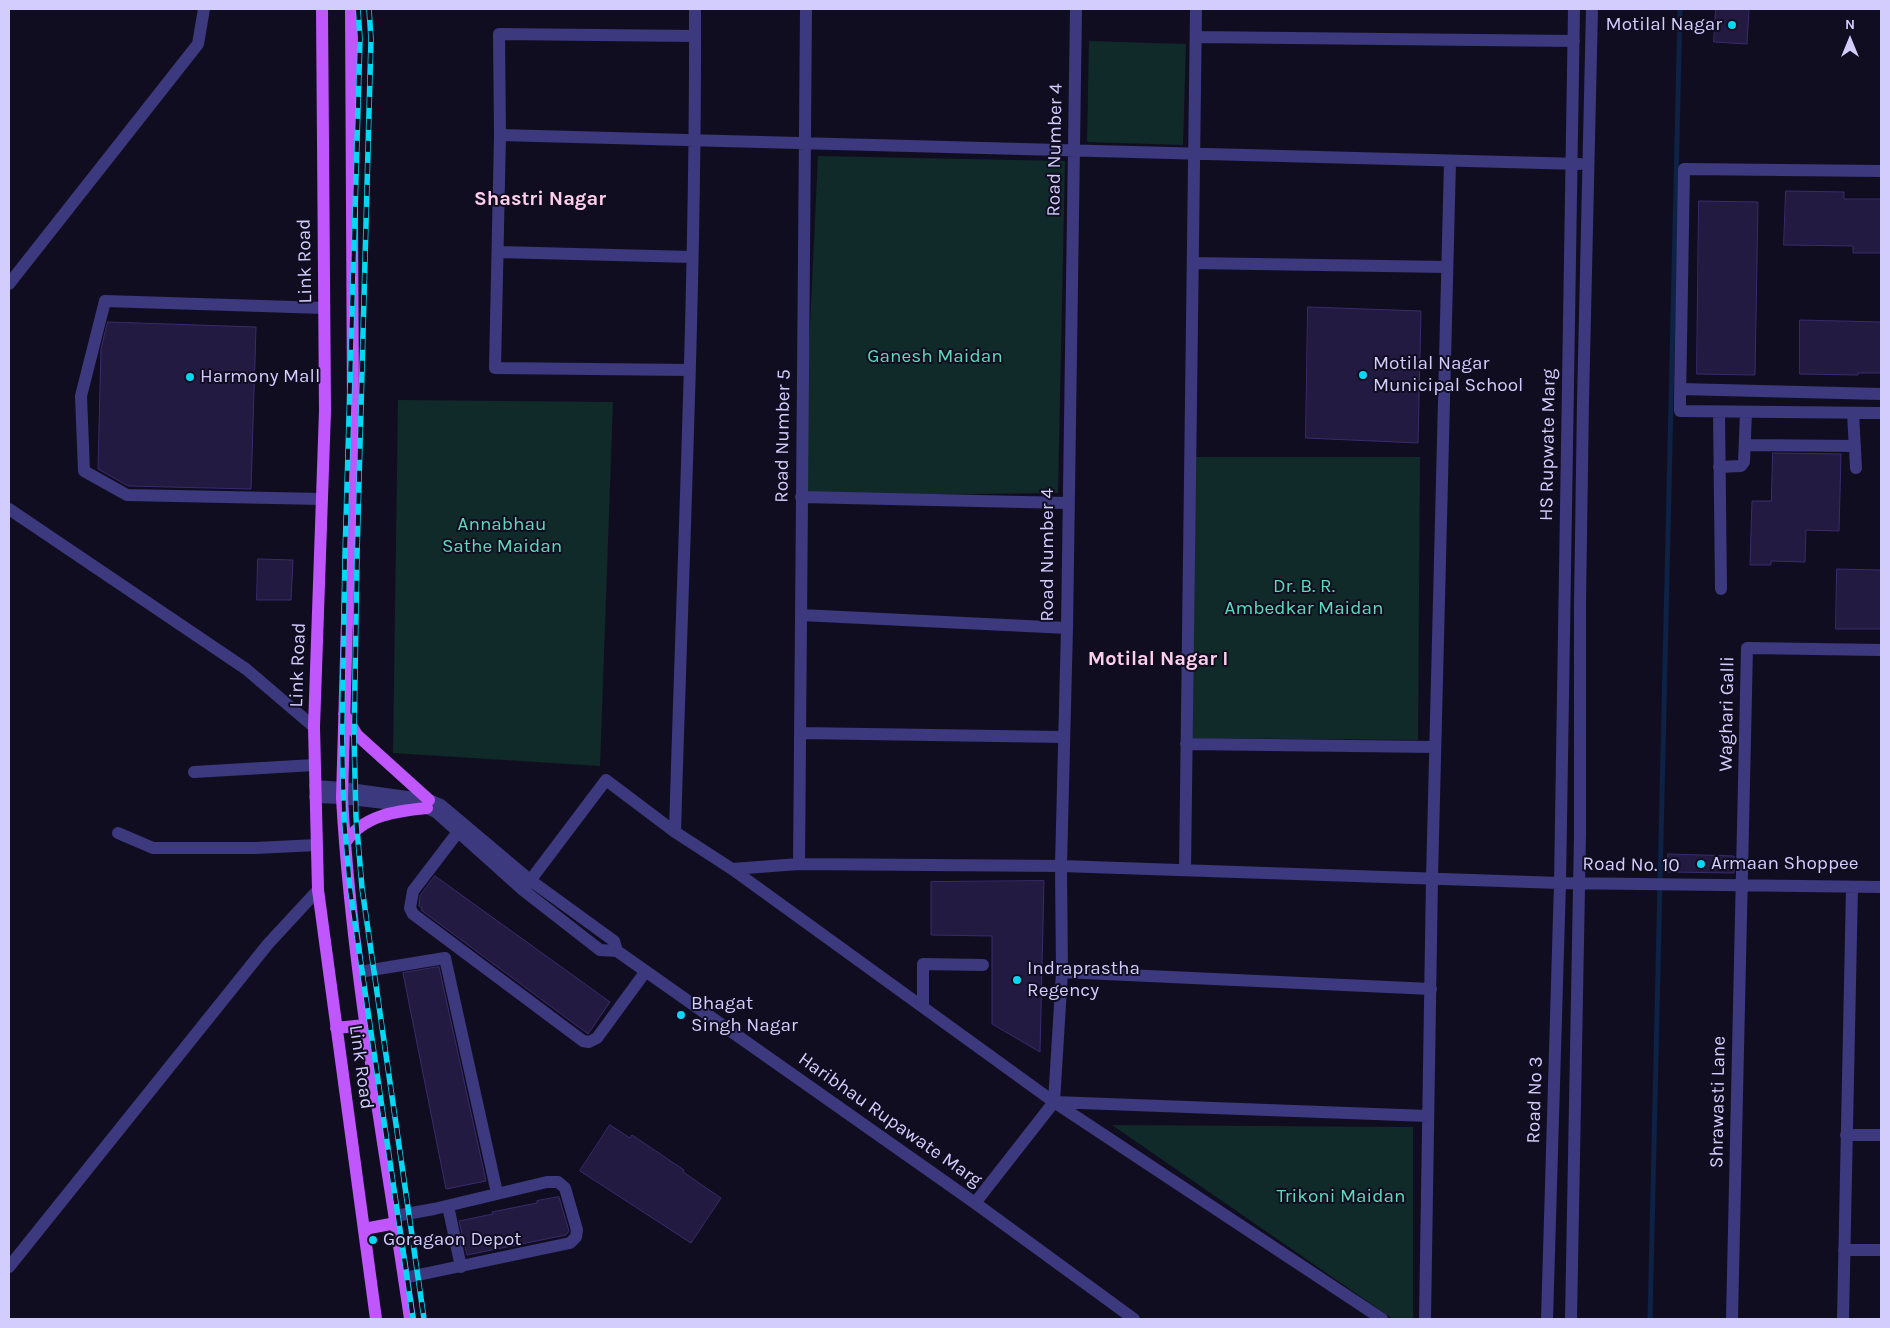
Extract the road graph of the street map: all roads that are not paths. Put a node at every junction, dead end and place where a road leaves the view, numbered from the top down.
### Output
1 (204, 9) edge
2 (322, 9) edge
3 (351, 9) edge
4 (695, 9) edge
5 (806, 9) edge
6 (1076, 9) edge
7 (1196, 9) edge
8 (1574, 13) edge
9 (1591, 13) edge
10 (695, 36) junction
11 (1196, 37) junction
12 (1574, 41) junction
13 (500, 135) junction
14 (695, 140) junction
15 (805, 143) junction
16 (1073, 150) junction
17 (1194, 154) junction
18 (1450, 161) junction
19 (1571, 164) junction
20 (1588, 164) junction
21 (1881, 171) edge
22 (498, 252) junction
23 (692, 257) junction
24 (1193, 263) junction
25 (1447, 267) junction
26 (9, 284) edge
27 (324, 308) junction
28 (689, 370) junction
29 (1680, 390) junction
30 (1776, 392) junction
31 (1881, 394) edge
32 (1719, 412) junction
33 (1746, 412) junction
34 (1777, 412) junction
35 (1853, 413) junction
36 (1881, 413) edge
37 (1567, 421) junction
38 (1583, 421) junction
39 (1746, 445) junction
40 (1855, 446) junction
41 (1720, 467) junction
42 (1856, 468) dead end
43 (801, 496) junction
44 (322, 499) junction
45 (1067, 504) junction
46 (9, 509) edge
47 (1565, 586) junction
48 (1580, 587) junction
49 (1721, 590) dead end
50 (801, 615) junction
51 (1067, 628) junction
52 (1881, 650) edge
53 (344, 714) junction
54 (314, 727) junction
55 (800, 733) junction
56 (1063, 737) junction
57 (1186, 744) junction
58 (1562, 745) junction
59 (1580, 745) junction
60 (1435, 747) junction
61 (314, 765) junction
62 (194, 772) dead end
63 (315, 792) junction
64 (342, 793) junction
65 (428, 804) junction
66 (118, 832) dead end
67 (458, 832) junction
68 (674, 832) junction
69 (345, 843) junction
70 (317, 845) junction
71 (799, 864) junction
72 (1061, 866) junction
73 (732, 869) junction
74 (1185, 870) junction
75 (1432, 878) junction
76 (1560, 883) junction
77 (1579, 883) junction
78 (526, 885) junction
79 (1741, 886) junction
80 (1852, 887) junction
81 (1881, 888) edge
82 (318, 890) junction
83 (456, 946) junction
84 (445, 958) junction
85 (983, 965) dead end
86 (646, 971) junction
87 (359, 972) junction
88 (1062, 972) junction
89 (1431, 989) junction
90 (923, 1007) junction
91 (365, 1025) junction
92 (336, 1028) junction
93 (1054, 1102) junction
94 (1428, 1116) junction
95 (1846, 1135) junction
96 (1881, 1135) edge
97 (497, 1193) junction
98 (975, 1203) junction
99 (448, 1206) junction
100 (395, 1220) junction
101 (364, 1229) junction
102 (1844, 1250) junction
103 (1881, 1250) edge
104 (9, 1267) edge
105 (461, 1267) junction
106 (404, 1278) junction
107 (376, 1319) edge
108 (410, 1319) edge
109 (1134, 1319) edge
110 (1382, 1319) edge
111 (1425, 1319) edge
112 (1547, 1319) edge
113 (1571, 1319) edge
114 (1732, 1319) edge
115 (1843, 1319) edge

1 - 26 street
2 - 27 main road, Link Road
3 - 53 main road
4 - 10 street
5 - 15 street, Road Number 5
6 - 16 street, Road Number 4
7 - 11 street
8 - 9 street
8 - 12 street, HS Rupwate Marg
9 - 20 street
10 - 13 street
10 - 14 street
11 - 12 street
11 - 17 street
12 - 19 street, HS Rupwate Marg
13 - 14 street
13 - 22 street
14 - 15 street
14 - 23 street
15 - 16 street
15 - 43 street, Road Number 5
16 - 17 street
16 - 45 street, Road Number 4
17 - 18 street
17 - 24 street
18 - 19 street
18 - 25 street
19 - 20 street
19 - 37 street, HS Rupwate Marg
20 - 38 street
21 - 29 street
22 - 23 street
22 - 28 street
23 - 28 street
24 - 25 street
24 - 57 street
25 - 60 street
27 - 44 main road, Link Road
27 - 44 street
28 - 68 street
29 - 30 street
29 - 32 street
30 - 31 street
30 - 34 street
32 - 33 street
32 - 41 street
33 - 34 street
33 - 39 street
34 - 35 street
35 - 36 street
35 - 40 street
37 - 38 street
37 - 47 street, HS Rupwate Marg
38 - 48 street
39 - 40 street
39 - 41 street
40 - 42 street
41 - 49 street
43 - 45 street
43 - 50 street, Road Number 5
44 - 54 main road, Link Road
45 - 51 street, Road Number 4
46 - 54 street
47 - 48 street
47 - 58 street, HS Rupwate Marg
48 - 59 street
50 - 51 street
50 - 55 street, Road Number 5
51 - 56 street, Road Number 4
52 - 79 street, Waghari Galli
53 - 64 main road
53 - 65 main road
54 - 61 main road, Link Road
55 - 56 street
55 - 71 street, Road Number 5
56 - 72 street, Road Number 4
57 - 60 street
57 - 74 street
58 - 59 street
58 - 76 street, HS Rupwate Marg
59 - 77 street
60 - 75 street
61 - 62 street
61 - 63 main road, Link Road
63 - 64 street
63 - 70 main road, Link Road
64 - 65 street
64 - 69 main road, Link Road
65 - 67 street, Haribhau Rupawate Marg
65 - 69 main road
65 - 78 street
66 - 70 street
67 - 78 street, Haribhau Rupawate Marg
67 - 83 street
68 - 73 street
68 - 78 street
69 - 87 main road, Link Road
70 - 82 main road, Link Road
71 - 72 street, Road No. 10
71 - 73 street, Road No. 10
72 - 74 street, Road No. 10
72 - 88 street, Road Number 4
73 - 90 street
74 - 75 street, Road No. 10
75 - 76 street, Road No. 10
75 - 89 street
76 - 77 street, Road No. 10
76 - 112 street, Road No 3
77 - 79 street, Road No. 10
77 - 113 street
78 - 86 street, Haribhau Rupawate Marg
79 - 80 street, Road No. 10
79 - 114 street, Shrawasti Lane
80 - 81 street, Road No. 10
80 - 95 street
82 - 92 main road, Link Road
82 - 104 street
83 - 84 street
83 - 86 street
84 - 87 street
84 - 97 street
85 - 90 street
86 - 98 street, Haribhau Rupawate Marg
87 - 91 main road, Link Road
88 - 89 street
88 - 93 street, Road Number 4
89 - 94 street
90 - 93 street
91 - 92 main road
91 - 100 main road, Link Road
92 - 101 main road, Link Road
93 - 94 street
93 - 98 street
93 - 110 street
94 - 111 street
95 - 96 street
95 - 102 street
97 - 99 street
97 - 105 street
98 - 109 street, Haribhau Rupawate Marg
99 - 100 street
99 - 105 street
100 - 101 main road
100 - 106 main road, Link Road
101 - 107 main road, Link Road
102 - 103 street
102 - 115 street
105 - 106 street
106 - 108 main road, Link Road

